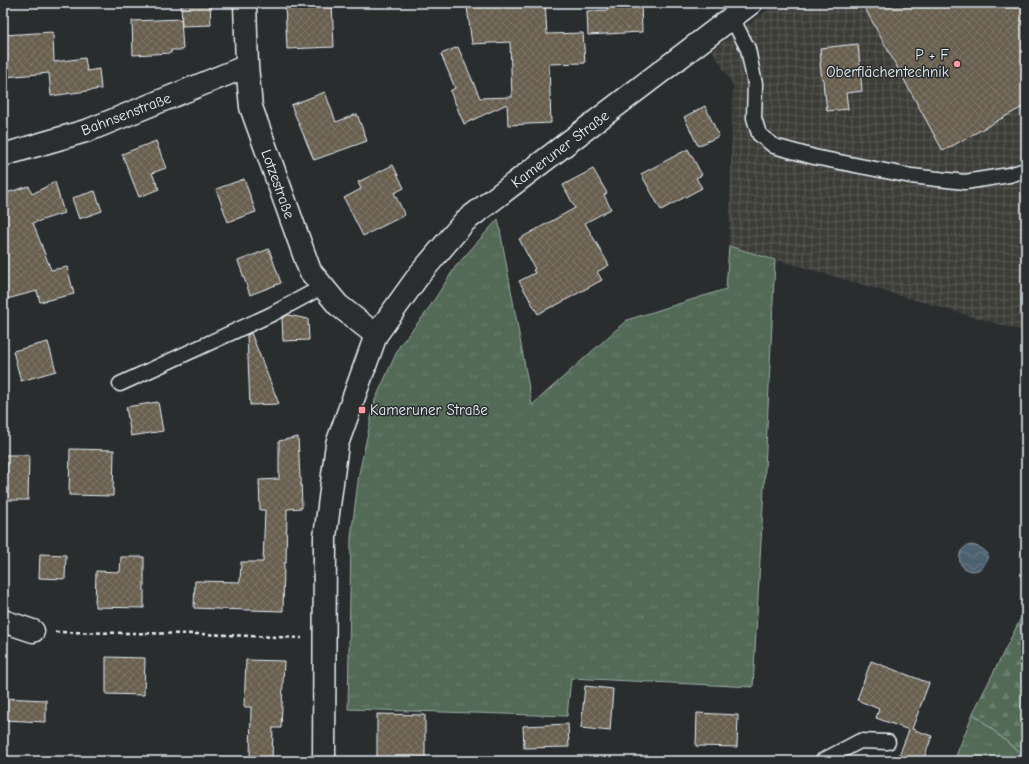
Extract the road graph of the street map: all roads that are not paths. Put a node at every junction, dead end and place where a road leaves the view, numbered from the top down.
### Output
1 (245, 3) edge
2 (751, 3) edge
3 (732, 18) junction
4 (247, 66) junction
5 (3, 155) edge
6 (1026, 170) edge
7 (322, 286) junction
8 (376, 335) junction
9 (120, 384) dead end
10 (3, 621) edge
11 (33, 631) road end
12 (888, 742) dead end
13 (324, 761) edge
14 (822, 761) edge

1 - 4 street, Lotzestraße
2 - 3 street, Kameruner Straße
3 - 6 lane
3 - 8 street, Kameruner Straße
4 - 5 street, Bahnsenstraße
4 - 7 street, Lotzestraße
7 - 8 street, Lotzestraße
7 - 9 lane
8 - 13 street, Kameruner Straße
10 - 11 street
12 - 14 lane

